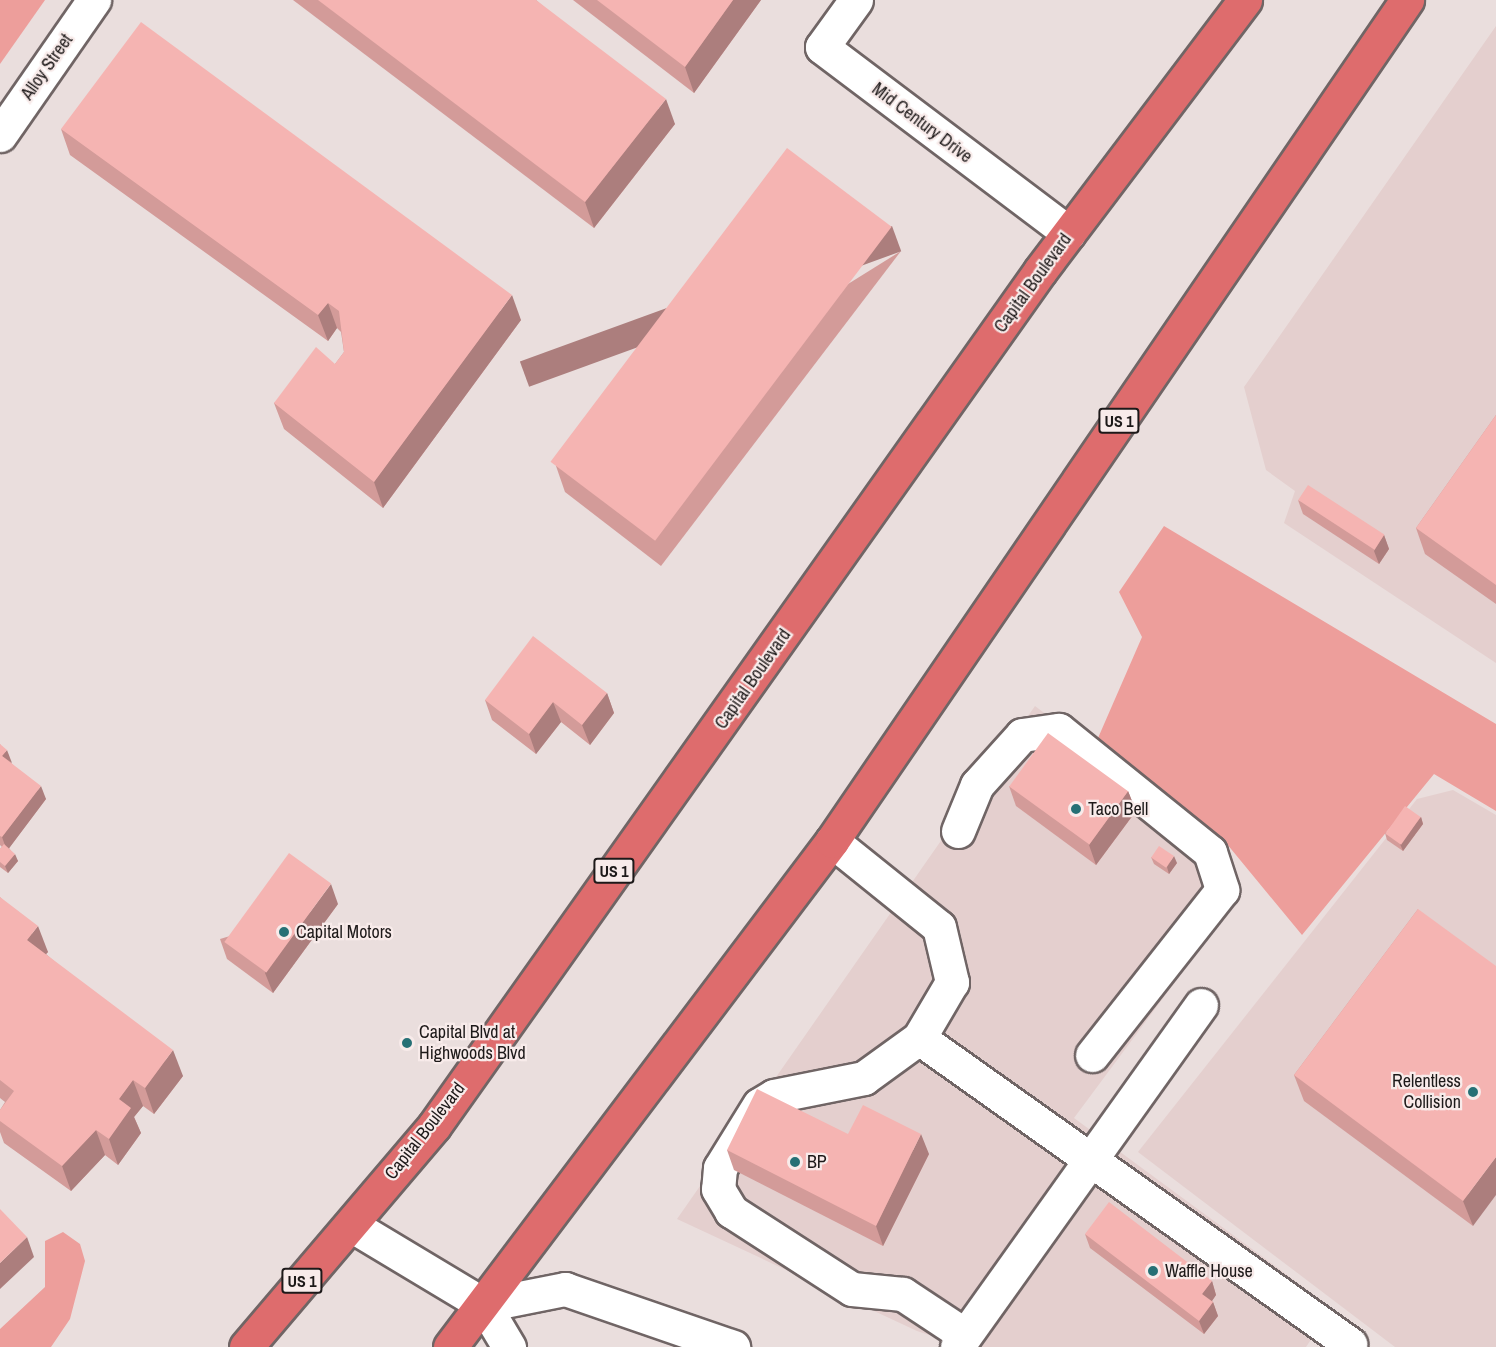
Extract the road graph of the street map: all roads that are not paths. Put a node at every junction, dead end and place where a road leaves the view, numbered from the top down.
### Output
1 (94, 0) edge
2 (856, 0) edge
3 (1245, 0) edge
4 (1407, 0) edge
5 (0, 135) edge
6 (1069, 233) junction
7 (958, 831) dead end
8 (832, 841) junction
9 (1201, 1005) dead end
10 (919, 1038) junction
11 (1092, 1055) dead end
12 (1089, 1160) junction
13 (351, 1225) junction
14 (484, 1305) junction
15 (961, 1341) edge
16 (1350, 1344) dead end
17 (246, 1347) edge
18 (450, 1347) edge
19 (509, 1347) edge
20 (733, 1347) edge

1 - 5 street, Alloy Street
2 - 6 street, Mid Century Drive
3 - 6 highway, Capital Boulevard / US 1
4 - 8 highway, US 1
6 - 13 highway, Capital Boulevard / US 1
7 - 11 street
8 - 10 street
8 - 14 highway, US 1
9 - 12 street
10 - 12 street
10 - 15 street
12 - 15 street
12 - 16 street
13 - 14 street
13 - 17 highway, Capital Boulevard / US 1
14 - 18 highway, US 1
14 - 19 street
14 - 20 street

